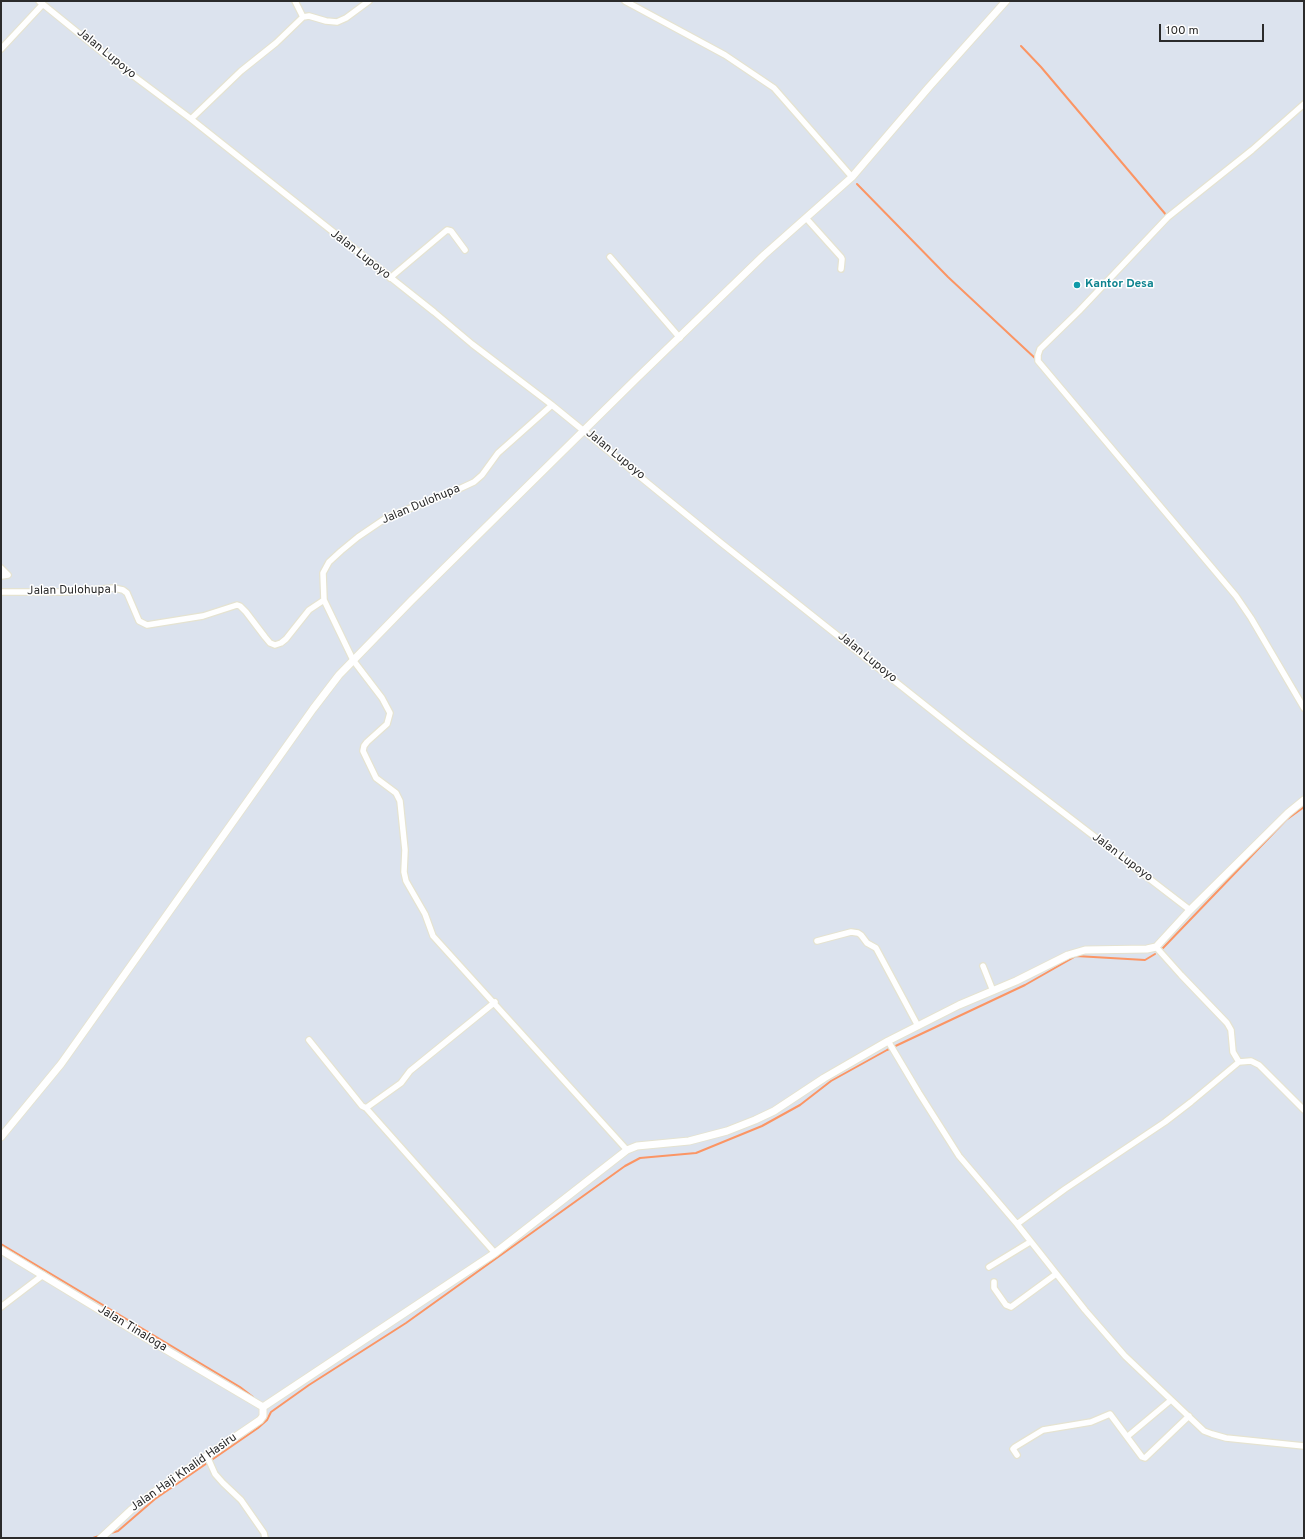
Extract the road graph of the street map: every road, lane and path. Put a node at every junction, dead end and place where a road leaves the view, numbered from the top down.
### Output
1 (295, 1) edge
2 (368, 1) edge
3 (625, 1) edge
4 (1006, 1) edge
5 (41, 2) edge
6 (303, 17) junction
7 (1, 49) edge
8 (1304, 104) edge
9 (191, 120) junction
10 (852, 177) junction
11 (806, 218) junction
12 (465, 250) dead end
13 (610, 257) dead end
14 (840, 269) dead end
15 (390, 278) junction
16 (680, 338) junction
17 (552, 405) junction
18 (581, 433) junction
19 (1, 568) edge
20 (1, 576) edge
21 (1, 592) edge
22 (324, 600) junction
23 (353, 660) junction
24 (1304, 708) edge
25 (1304, 800) edge
26 (1189, 911) junction
27 (817, 941) dead end
28 (1156, 947) junction
29 (982, 966) dead end
30 (992, 988) junction
31 (495, 1002) junction
32 (917, 1022) junction
33 (310, 1040) dead end
34 (891, 1045) junction
35 (1239, 1062) junction
36 (366, 1108) junction
37 (1304, 1110) edge
38 (1, 1137) edge
39 (627, 1150) junction
40 (1017, 1224) junction
41 (1030, 1242) junction
42 (1, 1250) edge
43 (496, 1253) junction
44 (990, 1267) dead end
45 (1056, 1274) junction
46 (43, 1275) junction
47 (994, 1282) dead end
48 (1, 1307) edge
49 (1171, 1400) junction
50 (263, 1410) junction
51 (1190, 1416) junction
52 (1128, 1436) junction
53 (1304, 1446) edge
54 (1017, 1455) dead end
55 (208, 1460) junction
56 (101, 1538) edge
57 (265, 1538) edge

1 - 6 street
2 - 6 street
3 - 10 street
4 - 10 street
5 - 7 street
5 - 9 street, Jalan Lupoyo
6 - 9 street
8 - 24 street
9 - 15 street, Jalan Lupoyo
10 - 11 street
11 - 14 street
11 - 16 street
12 - 15 street
13 - 16 street
15 - 17 street, Jalan Lupoyo
16 - 18 street
17 - 18 street, Jalan Lupoyo
17 - 22 street, Jalan Dulohupa
18 - 23 street
18 - 26 street, Jalan Lupoyo
19 - 20 street
21 - 22 street, Jalan Dulohupa I
22 - 23 street, Jalan Dulohupa
23 - 31 street, Jalan Dulohupa
23 - 38 street
25 - 26 street
26 - 28 street
27 - 32 street
28 - 30 street
28 - 35 street
29 - 30 street
30 - 32 street
31 - 36 street
31 - 39 street
32 - 34 street
33 - 36 street
34 - 39 street
34 - 40 street
35 - 37 street
35 - 40 street
36 - 43 street
39 - 43 street, Jalan Haji Khalid Hasiru
40 - 41 street
41 - 44 street
41 - 45 street
42 - 46 street, Jalan Tinaloga
43 - 50 street, Jalan Haji Khalid Hasiru
45 - 47 street
45 - 49 street
46 - 48 street
46 - 50 street, Jalan Tinaloga
49 - 51 street
49 - 52 street
50 - 55 street, Jalan Haji Khalid Hasiru
51 - 52 street
51 - 53 street
52 - 54 street
55 - 56 street, Jalan Haji Khalid Hasiru
55 - 57 street

